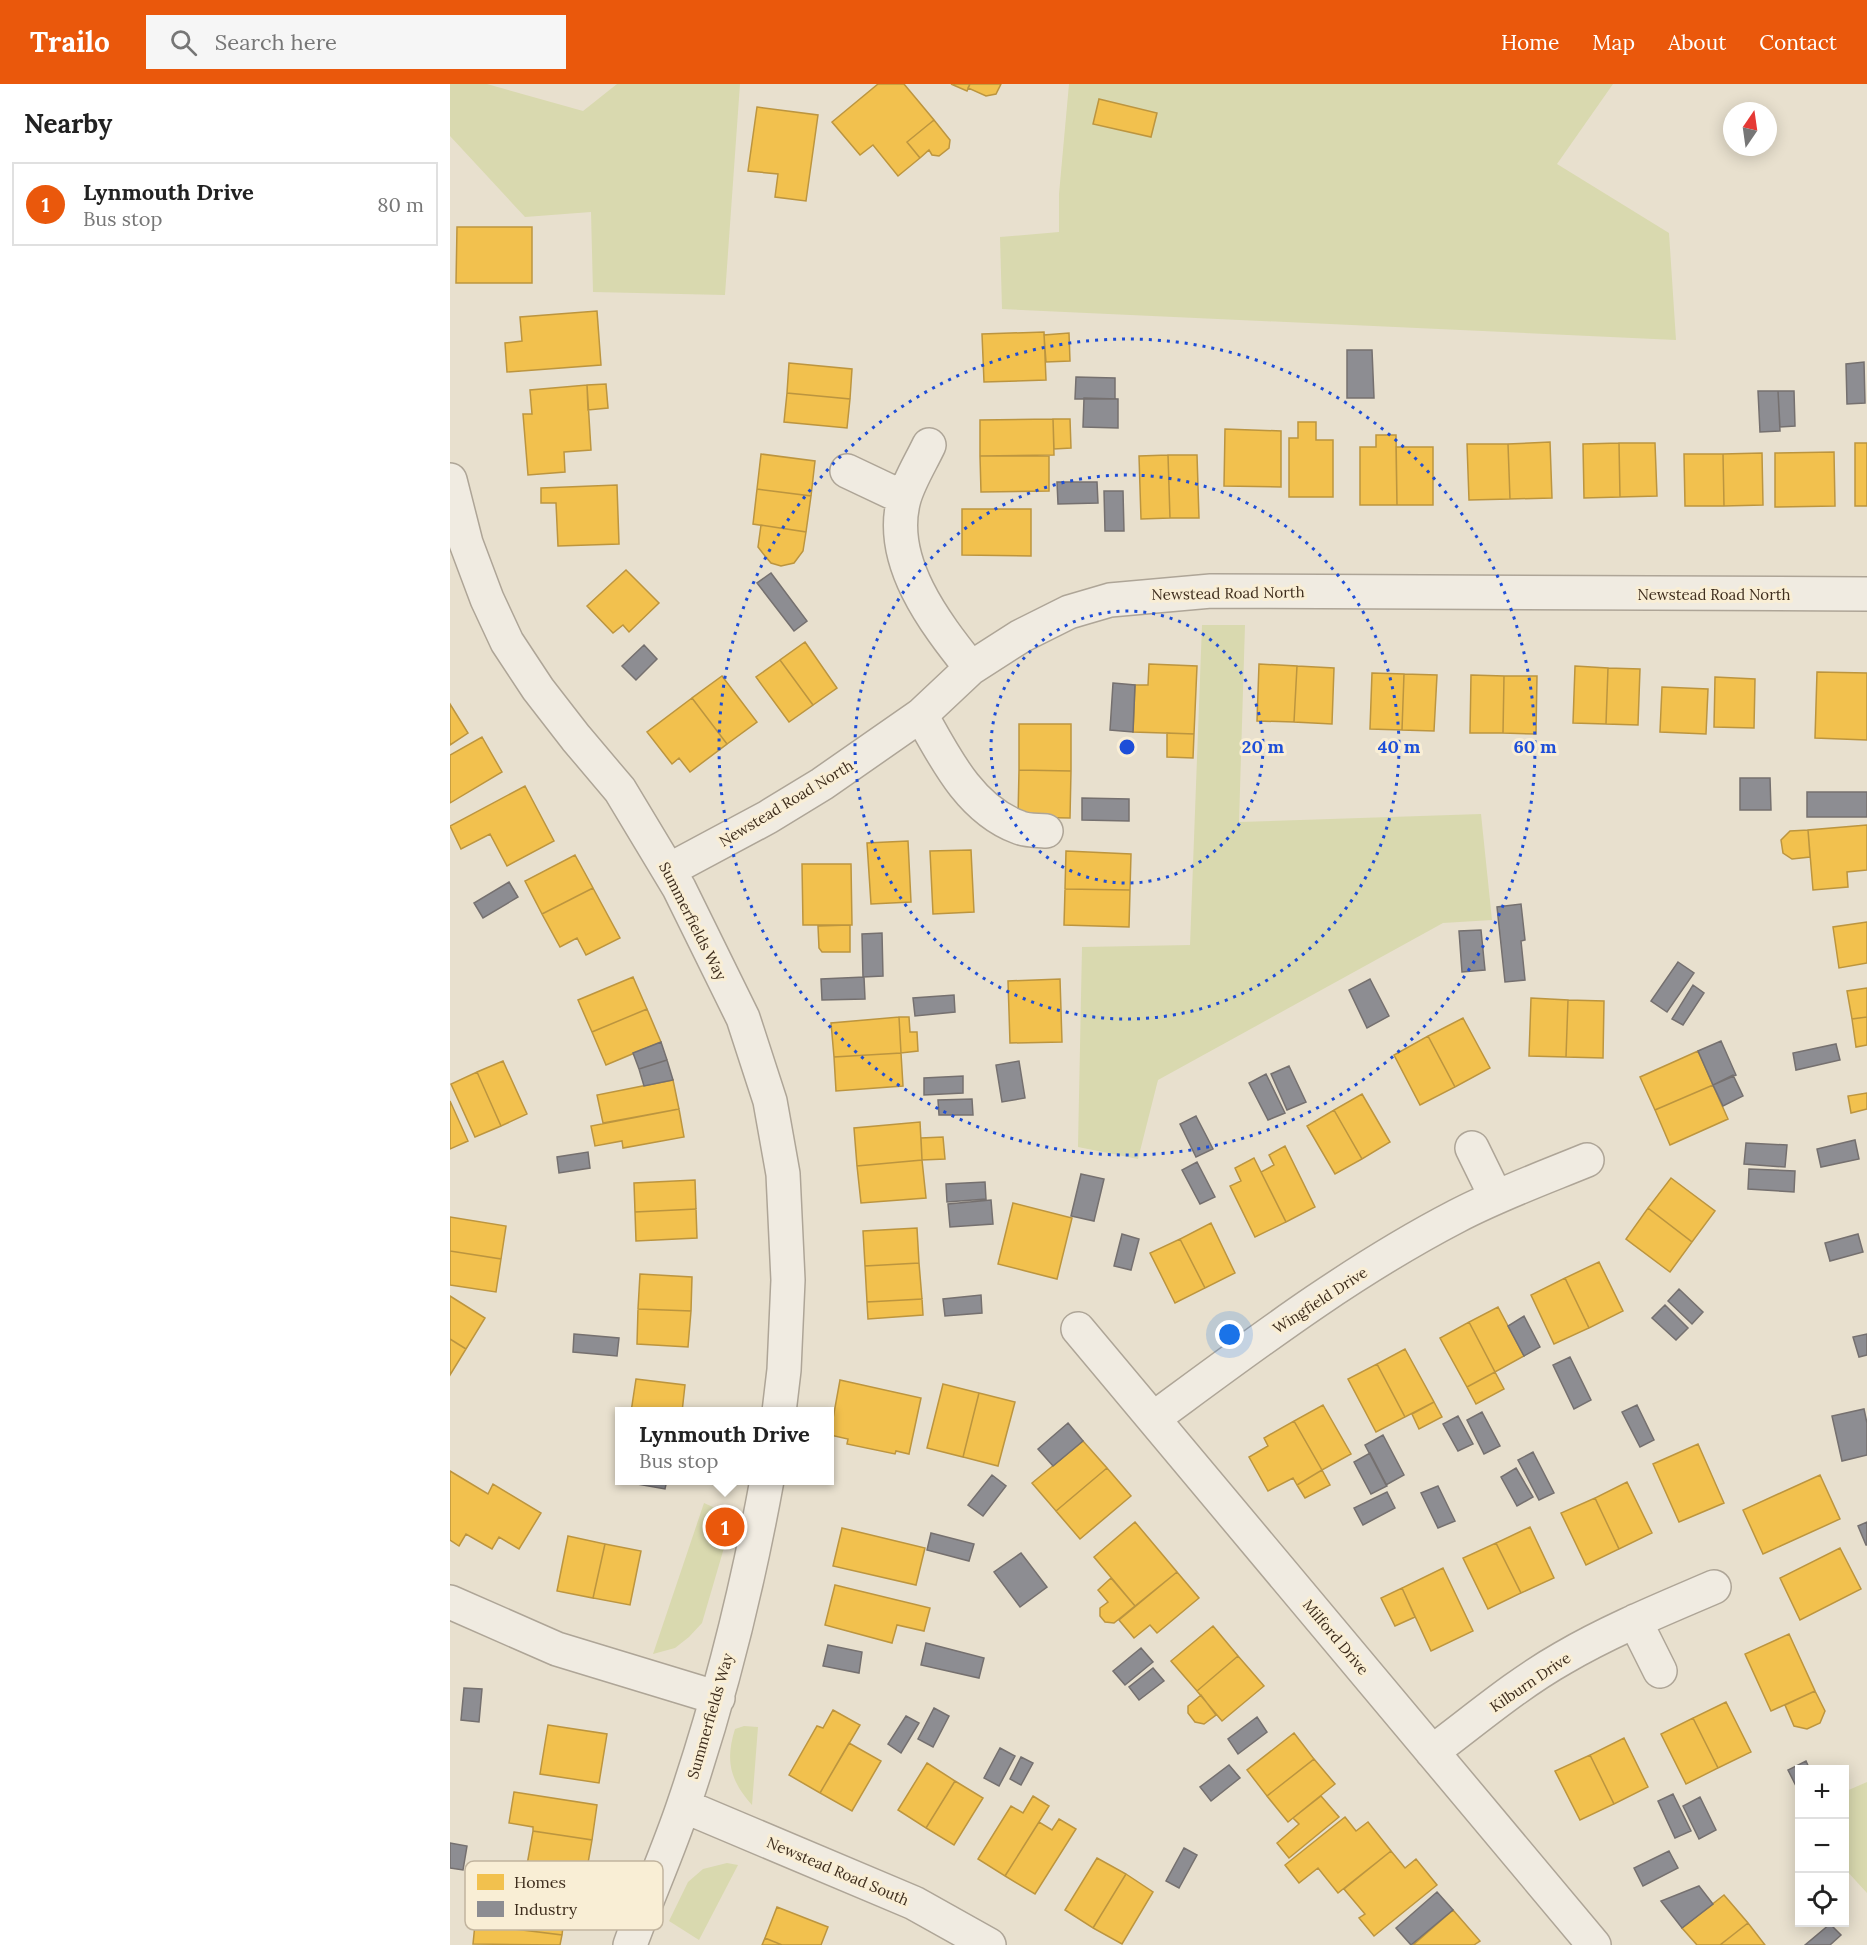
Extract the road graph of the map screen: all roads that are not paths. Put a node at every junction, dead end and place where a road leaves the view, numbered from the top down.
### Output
1 (928, 445) dead end
2 (847, 471) dead end
3 (450, 482) edge
4 (904, 498) junction
5 (1867, 594) edge
6 (970, 668) junction
7 (921, 716) junction
8 (1046, 831) dead end
9 (669, 870) junction
10 (1472, 1148) dead end
11 (1587, 1160) dead end
12 (1496, 1197) junction
13 (1078, 1329) dead end
14 (780, 1407) edge
15 (1154, 1418) junction
16 (766, 1485) edge
17 (1714, 1587) dead end
18 (450, 1602) edge
19 (1635, 1621) junction
20 (1660, 1671) dead end
21 (718, 1698) junction
22 (1432, 1752) junction
23 (684, 1806) junction
24 (663, 1861) edge
25 (636, 1930) edge
26 (630, 1945) edge
27 (989, 1945) edge
28 (1594, 1945) edge

1 - 4 street
2 - 4 street
3 - 9 street, Summerfields Way
4 - 6 street
5 - 6 street, Newstead Road North
6 - 7 street, Newstead Road North
7 - 8 street
7 - 9 street, Newstead Road North
9 - 14 street, Summerfields Way
10 - 12 street
11 - 12 street, Wingfield Drive
12 - 15 street, Wingfield Drive
13 - 15 street, Milford Drive
15 - 22 street, Milford Drive
16 - 21 street, Summerfields Way
17 - 19 street, Kilburn Drive
18 - 21 street
19 - 20 street
19 - 22 street, Kilburn Drive
21 - 23 street, Summerfields Way
22 - 28 street, Milford Drive
23 - 24 street, Summerfields Way
23 - 27 street, Newstead Road South
25 - 26 street, Summerfields Way

